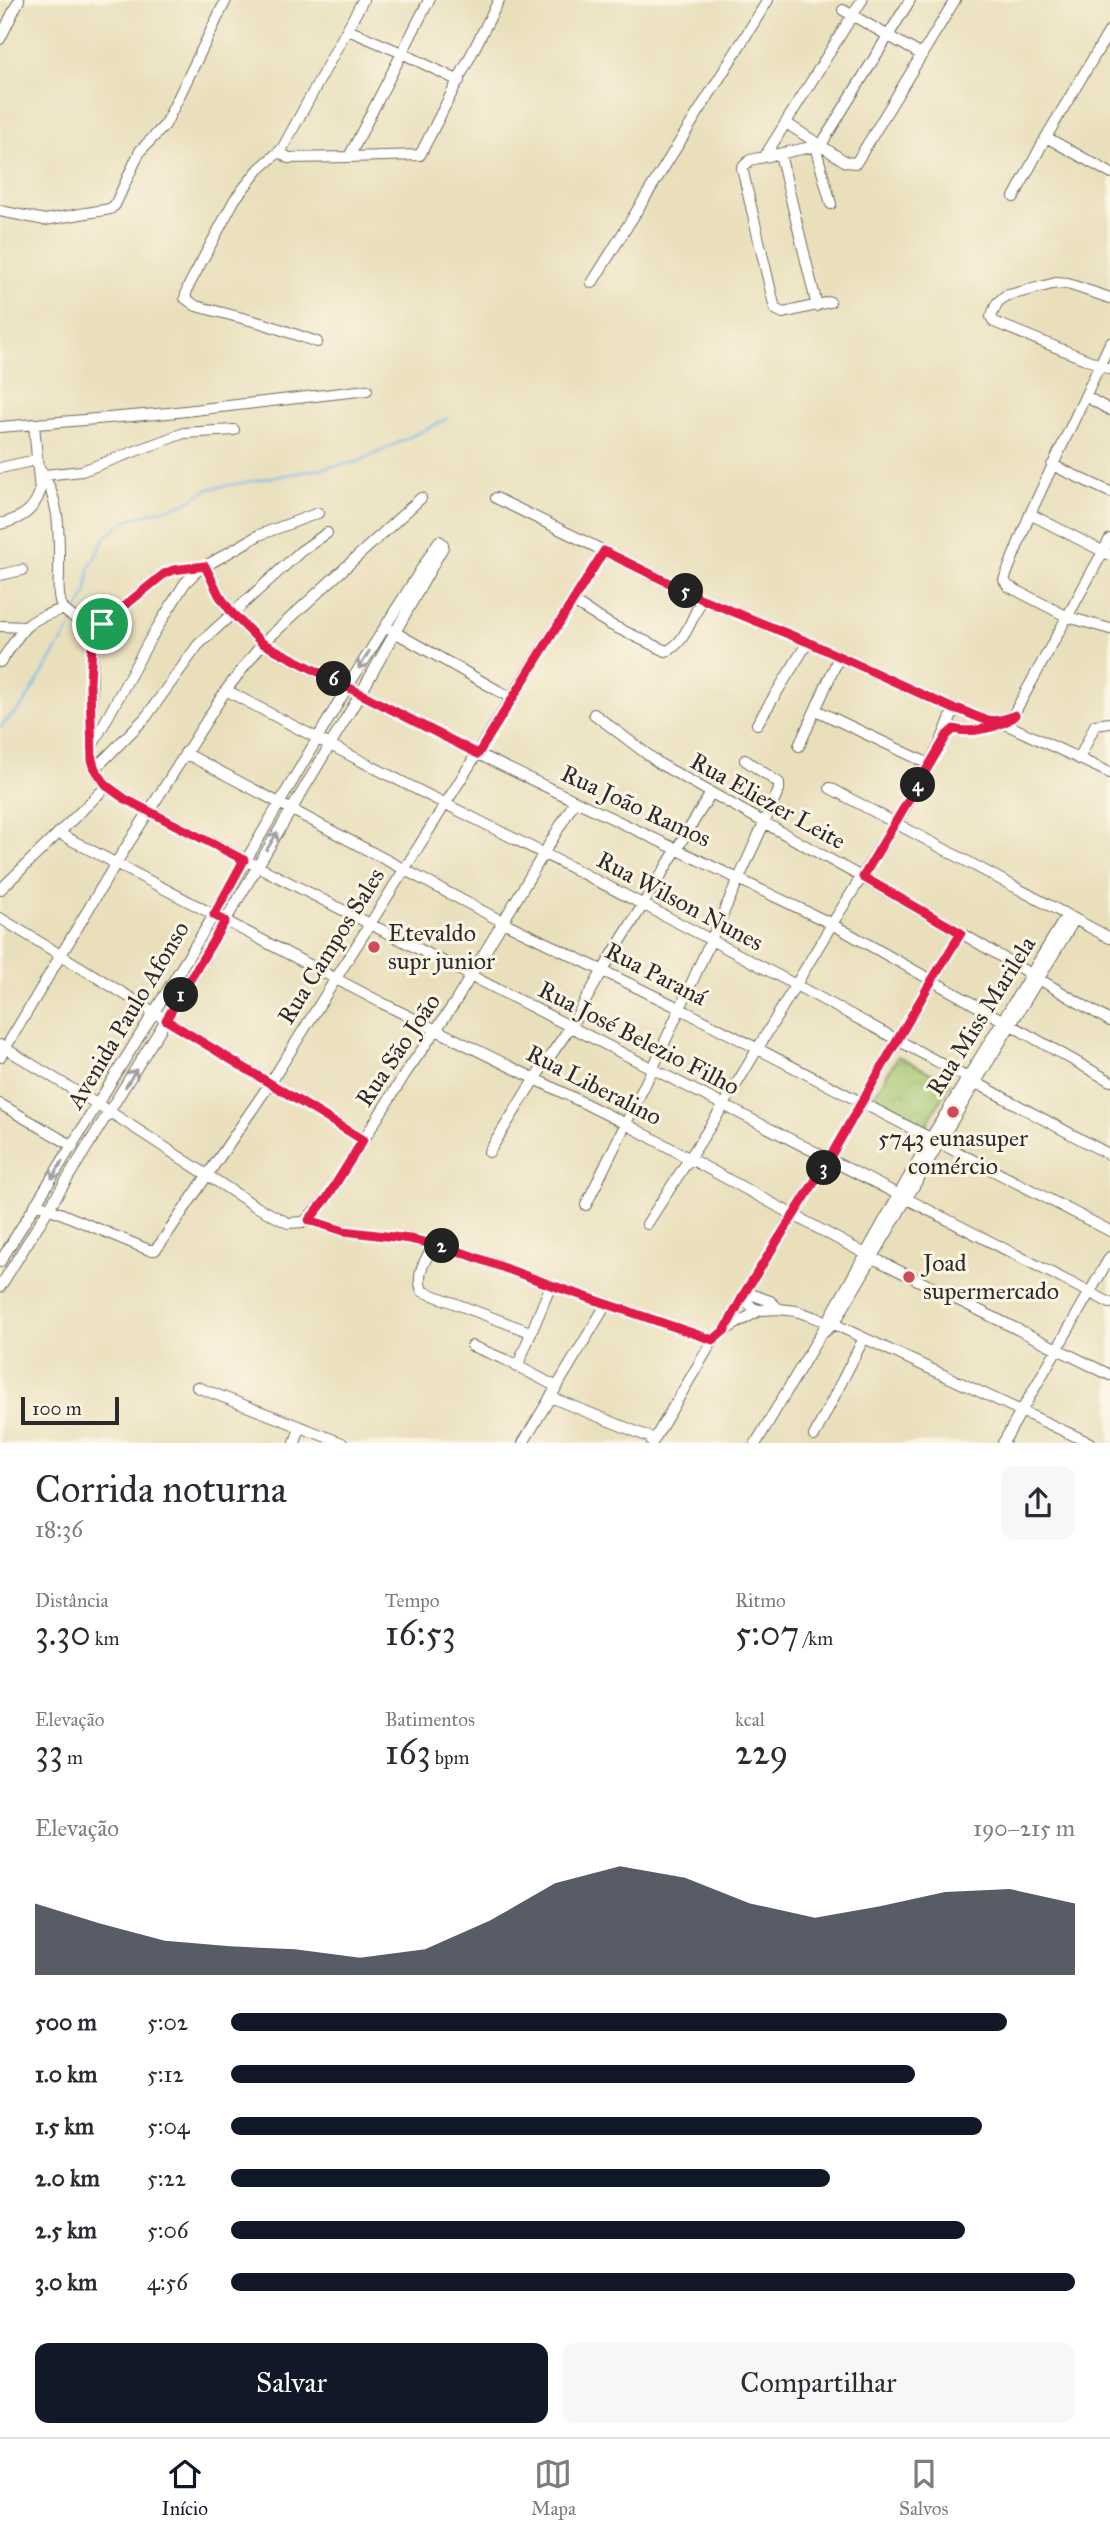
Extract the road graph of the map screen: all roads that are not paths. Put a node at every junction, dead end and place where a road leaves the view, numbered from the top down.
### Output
1 (19, 0) edge
2 (226, 0) edge
3 (363, 0) edge
4 (429, 0) edge
5 (499, 0) edge
6 (768, 0) edge
7 (862, 0) edge
8 (910, 0) edge
9 (955, 0) edge
10 (848, 12) junction
11 (348, 30) junction
12 (1110, 30) edge
13 (888, 36) junction
14 (0, 39) edge
15 (402, 53) junction
16 (922, 55) junction
17 (459, 81) junction
18 (786, 123) junction
19 (1046, 137) junction
20 (818, 146) junction
21 (282, 149) junction
22 (780, 153) junction
23 (765, 156) junction
24 (349, 157) junction
25 (1110, 173) edge
26 (1014, 197) dead end
27 (831, 204) dead end
28 (0, 211) edge
29 (592, 283) dead end
30 (1110, 298) edge
31 (830, 302) dead end
32 (817, 306) junction
33 (317, 342) dead end
34 (1110, 343) edge
35 (1100, 363) junction
36 (1110, 369) edge
37 (367, 390) dead end
38 (1085, 396) junction
39 (1110, 410) edge
40 (34, 424) junction
41 (0, 427) edge
42 (234, 430) dead end
43 (1052, 465) junction
44 (39, 467) junction
45 (0, 468) edge
46 (1110, 492) edge
47 (421, 498) dead end
48 (496, 498) dead end
49 (318, 513) dead end
50 (1030, 514) junction
51 (0, 524) edge
52 (327, 533) dead end
53 (1110, 539) edge
54 (604, 551) junction
55 (1107, 553) edge
56 (205, 566) junction
57 (22, 569) dead end
58 (0, 575) edge
59 (702, 599) junction
60 (573, 602) junction
61 (63, 609) junction
62 (232, 613) junction
63 (1068, 617) junction
64 (0, 626) edge
65 (93, 626) junction
66 (24, 627) junction
67 (389, 629) junction
68 (1110, 629) edge
69 (808, 642) junction
70 (262, 643) junction
71 (839, 657) junction
72 (0, 662) edge
73 (348, 686) junction
74 (226, 690) junction
75 (361, 693) junction
76 (511, 698) junction
77 (816, 710) junction
78 (960, 711) junction
79 (594, 714) dead end
80 (1015, 715) junction
81 (1001, 722) junction
82 (1110, 723) edge
83 (757, 724) dead end
84 (316, 739) junction
85 (940, 744) junction
86 (92, 746) junction
87 (330, 746) junction
88 (799, 746) dead end
89 (185, 752) junction
90 (478, 754) junction
91 (1079, 759) junction
92 (745, 760) dead end
93 (929, 764) junction
94 (95, 769) junction
95 (1110, 773) edge
96 (107, 786) junction
97 (830, 788) dead end
98 (711, 793) junction
99 (576, 801) junction
100 (279, 804) junction
101 (447, 804) junction
102 (149, 810) junction
103 (291, 810) junction
104 (763, 823) junction
105 (896, 823) junction
106 (58, 833) junction
107 (678, 848) junction
108 (546, 854) junction
109 (244, 860) junction
110 (116, 863) junction
111 (257, 867) junction
112 (405, 870) junction
113 (863, 877) junction
114 (737, 878) junction
115 (0, 890) edge
116 (644, 905) junction
117 (214, 915) junction
118 (1071, 917) junction
119 (0, 918) edge
120 (225, 921) junction
121 (503, 922) junction
122 (832, 924) junction
123 (370, 925) junction
124 (961, 933) junction
125 (1110, 938) edge
126 (709, 940) junction
127 (62, 956) junction
128 (603, 970) junction
129 (471, 977) junction
130 (335, 978) junction
131 (1035, 978) junction
132 (932, 980) junction
133 (795, 986) junction
134 (679, 1008) junction
135 (154, 1012) junction
136 (166, 1020) junction
137 (1110, 1021) edge
138 (1007, 1025) junction
139 (571, 1026) junction
140 (436, 1031) junction
141 (899, 1039) junction
142 (757, 1049) junction
143 (2, 1050) edge
144 (653, 1068) junction
145 (535, 1078) junction
146 (972, 1081) junction
147 (1110, 1081) edge
148 (271, 1082) junction
149 (861, 1102) junction
150 (0, 1104) edge
151 (97, 1105) junction
152 (724, 1105) junction
153 (110, 1112) junction
154 (626, 1124) junction
155 (363, 1140) junction
156 (934, 1141) junction
157 (73, 1146) junction
158 (489, 1152) dead end
159 (1110, 1155) edge
160 (689, 1158) junction
161 (829, 1159) junction
162 (209, 1176) junction
163 (903, 1196) junction
164 (36, 1203) junction
165 (586, 1205) dead end
166 (48, 1209) junction
167 (794, 1216) junction
168 (309, 1220) junction
169 (647, 1224) dead end
170 (1110, 1231) edge
171 (435, 1244) junction
172 (868, 1255) junction
173 (1110, 1257) edge
174 (0, 1262) edge
175 (756, 1276) junction
176 (551, 1285) junction
177 (0, 1287) edge
178 (1089, 1292) junction
179 (743, 1295) junction
180 (764, 1298) junction
181 (607, 1303) junction
182 (1110, 1303) edge
183 (779, 1309) junction
184 (760, 1310) junction
185 (831, 1323) junction
186 (725, 1330) junction
187 (530, 1332) junction
188 (864, 1338) junction
189 (713, 1340) junction
190 (472, 1346) dead end
191 (1058, 1350) junction
192 (517, 1367) junction
193 (1110, 1375) edge
194 (555, 1386) junction
195 (197, 1387) dead end
196 (550, 1397) junction
197 (1022, 1410) junction
198 (300, 1427) junction
199 (814, 1436) dead end
200 (653, 1441) edge
201 (295, 1443) edge
202 (342, 1443) edge
203 (523, 1443) edge
204 (756, 1443) edge
205 (1003, 1443) edge
206 (1090, 1443) edge

1 - 14 street
2 - 28 street
3 - 11 street
4 - 15 street
5 - 17 street
6 - 29 street
7 - 10 street
8 - 13 street
9 - 16 street
10 - 13 street
10 - 18 street
11 - 15 street
11 - 21 street
12 - 19 street
13 - 16 street
13 - 20 street
15 - 17 street
15 - 24 street
16 - 20 street
17 - 24 street
18 - 20 street
18 - 23 street
19 - 25 street
19 - 26 street
20 - 22 street
20 - 27 street
21 - 24 street
21 - 33 street
22 - 23 street
22 - 32 street
23 - 32 street
30 - 35 street
31 - 32 street
34 - 35 street
35 - 36 street
35 - 38 street
37 - 40 street
38 - 39 street
38 - 43 street
40 - 41 street
40 - 44 street
42 - 44 street
43 - 46 street
43 - 50 street
44 - 45 street
44 - 51 street
44 - 61 street
47 - 70 street
48 - 54 street
49 - 56 street
50 - 55 street
50 - 63 street
52 - 62 street
53 - 55 street
54 - 59 street
54 - 60 street, Rua Campos Sales
55 - 63 street
56 - 62 street, Rua João Ramos
56 - 65 street
56 - 86 street
57 - 58 street
59 - 60 street
59 - 69 street
60 - 76 street, Rua Campos Sales
61 - 65 street
61 - 66 street
62 - 70 street, Rua João Ramos
62 - 94 street
63 - 68 street
63 - 80 street
64 - 66 street
65 - 86 street
66 - 72 street
67 - 67 street, Avenida Paulo Afonso
67 -> 73 street, Avenida Paulo Afonso
67 - 75 street, Avenida Paulo Afonso
67 - 76 street
69 - 71 street
69 - 83 street
70 - 73 street, Rua João Ramos
70 - 74 street
71 - 77 street
71 - 78 street
73 - 75 street, Rua João Ramos
73 - 84 street, Avenida Paulo Afonso
74 - 84 street, Rua Wilson Nunes
74 - 89 street
75 - 87 street, Avenida Paulo Afonso
75 - 90 street, Rua João Ramos
76 - 90 street, Rua Campos Sales
77 - 88 street
77 - 93 street
78 - 80 street
78 - 85 street
79 - 98 street, Rua Eliezer Leite
80 - 81 street
81 - 85 street
81 - 91 street
82 - 91 street
84 - 87 street, Rua Wilson Nunes
84 - 100 street, Avenida Paulo Afonso
85 - 93 street
86 - 94 street
87 - 101 street, Rua Wilson Nunes
87 - 103 street, Avenida Paulo Afonso
89 - 100 street, Rua Paraná
89 - 102 street
90 - 99 street, Rua João Ramos
90 - 101 street, Rua Campos Sales
91 - 95 street
92 - 104 street
93 - 105 street
94 - 96 street
96 - 102 street, Rua José Belezio Filho
96 - 106 street
97 - 105 street
98 - 104 street, Rua Eliezer Leite
98 - 107 street
99 - 107 street, Rua João Ramos
99 - 108 street, Rua São João
100 - 103 street, Rua Paraná
100 - 109 street, Avenida Paulo Afonso
101 - 108 street, Rua Wilson Nunes
101 - 112 street, Rua Campos Sales
102 - 109 street, Rua José Belezio Filho
102 - 110 street
111 -> 103 street, Avenida Paulo Afonso
103 - 112 street, Rua Paraná
104 - 113 street, Rua Eliezer Leite
104 - 114 street
105 - 113 street
105 - 118 street
106 - 110 street, Rua Liberalino
106 - 115 street
107 - 114 street, Rua João Ramos
107 - 116 street
108 - 116 street, Rua Wilson Nunes
108 - 121 street, Rua São João
109 - 111 street, Rua José Belezio Filho
109 - 117 street, Avenida Paulo Afonso
110 - 117 street, Rua Liberalino
110 - 127 street
111 - 120 street, Avenida Paulo Afonso
111 - 123 street, Rua José Belezio Filho
112 - 121 street, Rua Paraná
112 - 123 street, Rua Campos Sales
113 - 122 street
113 - 124 street, Rua Eliezer Leite
114 - 122 street, Rua João Ramos
114 - 126 street
116 - 126 street, Rua Wilson Nunes
116 - 128 street
117 - 120 street, Rua Liberalino
117 - 135 street, Avenida Paulo Afonso
118 - 125 street
118 - 131 street, Rua Miss Marilela
119 - 127 street
120 - 130 street, Rua Liberalino
120 - 136 street, Avenida Paulo Afonso
121 - 128 street, Rua Paraná
121 - 129 street, Rua São João
122 - 132 street, Rua João Ramos
122 - 133 street
123 - 129 street, Rua José Belezio Filho
123 - 130 street, Rua Campos Sales
124 - 131 street, Rua Eliezer Leite
124 - 132 street
126 - 133 street, Rua Wilson Nunes
126 - 134 street
127 - 135 street
127 - 143 street
128 - 134 street, Rua Paraná
128 - 139 street
129 - 139 street, Rua José Belezio Filho
129 - 140 street, Rua São João
130 - 140 street, Rua Liberalino
130 - 148 street, Rua Campos Sales
131 - 137 street, Rua Eliezer Leite
131 - 138 street, Rua Miss Marilela
132 - 138 street, Rua João Ramos
132 - 141 street
133 - 141 street, Rua Wilson Nunes
133 - 142 street
134 - 142 street, Rua Paraná
134 - 144 street
135 - 136 street
135 - 151 street, Avenida Paulo Afonso
136 - 148 street
153 -> 136 street, Avenida Paulo Afonso
138 - 146 street, Rua Miss Marilela
138 - 147 street, Rua João Ramos
139 - 144 street, Rua José Belezio Filho
139 - 145 street
140 - 145 street, Rua Liberalino
140 - 155 street, Rua São João
141 - 146 street, Rua Wilson Nunes
141 - 149 street
142 - 149 street, Rua Paraná
142 - 152 street
143 - 151 street
144 - 152 street, Rua José Belezio Filho
144 - 154 street
145 - 154 street, Rua Liberalino
145 - 158 street
146 - 156 street, Rua Miss Marilela
146 - 159 street, Rua Wilson Nunes
148 - 155 street
148 - 162 street, Rua Campos Sales
149 - 156 street, Rua Paraná
149 - 161 street
150 - 157 street
151 - 153 street
151 - 157 street, Avenida Paulo Afonso
152 - 160 street
152 - 161 street, Rua José Belezio Filho
153 - 162 street
153 - 166 street, Avenida Paulo Afonso
154 - 160 street, Rua Liberalino
154 - 165 street
155 - 168 street, Rua São João
156 - 163 street, Rua Miss Marilela
156 - 170 street, Rua Paraná
157 -> 164 street, Avenida Paulo Afonso
160 - 167 street, Rua Liberalino
160 - 169 street
161 - 163 street, Rua José Belezio Filho
161 - 167 street
162 - 166 street, Rua Campos Sales
162 - 168 street
163 - 172 street, Rua Miss Marilela
163 - 178 street, Rua José Belezio Filho
164 - 166 street, Rua Campos Sales
164 - 174 street, Avenida Paulo Afonso
166 - 177 street, Avenida Paulo Afonso
167 - 172 street, Rua Liberalino
167 - 175 street
168 - 171 street
171 - 176 street
171 - 187 street
172 - 185 street, Rua Miss Marilela
172 - 191 street, Rua Liberalino
173 - 178 street
175 - 179 street
175 - 180 street
176 - 181 street
176 - 187 street
178 - 182 street, Rua José Belezio Filho
178 - 191 street
179 - 180 street
179 - 184 street
179 - 186 street
180 - 183 street
181 - 189 street
181 - 194 street
183 - 184 street
183 - 185 street
184 - 186 street
185 - 188 street
185 - 204 street
186 - 189 street
187 - 192 street
188 - 197 street
188 - 199 street
189 - 200 street
190 - 192 street
191 - 193 street, Rua Liberalino
191 - 197 street
192 - 194 street
194 - 196 street
195 - 198 street
196 - 200 street
196 - 203 street
197 - 205 street
197 - 206 street
198 - 201 street
198 - 202 street

